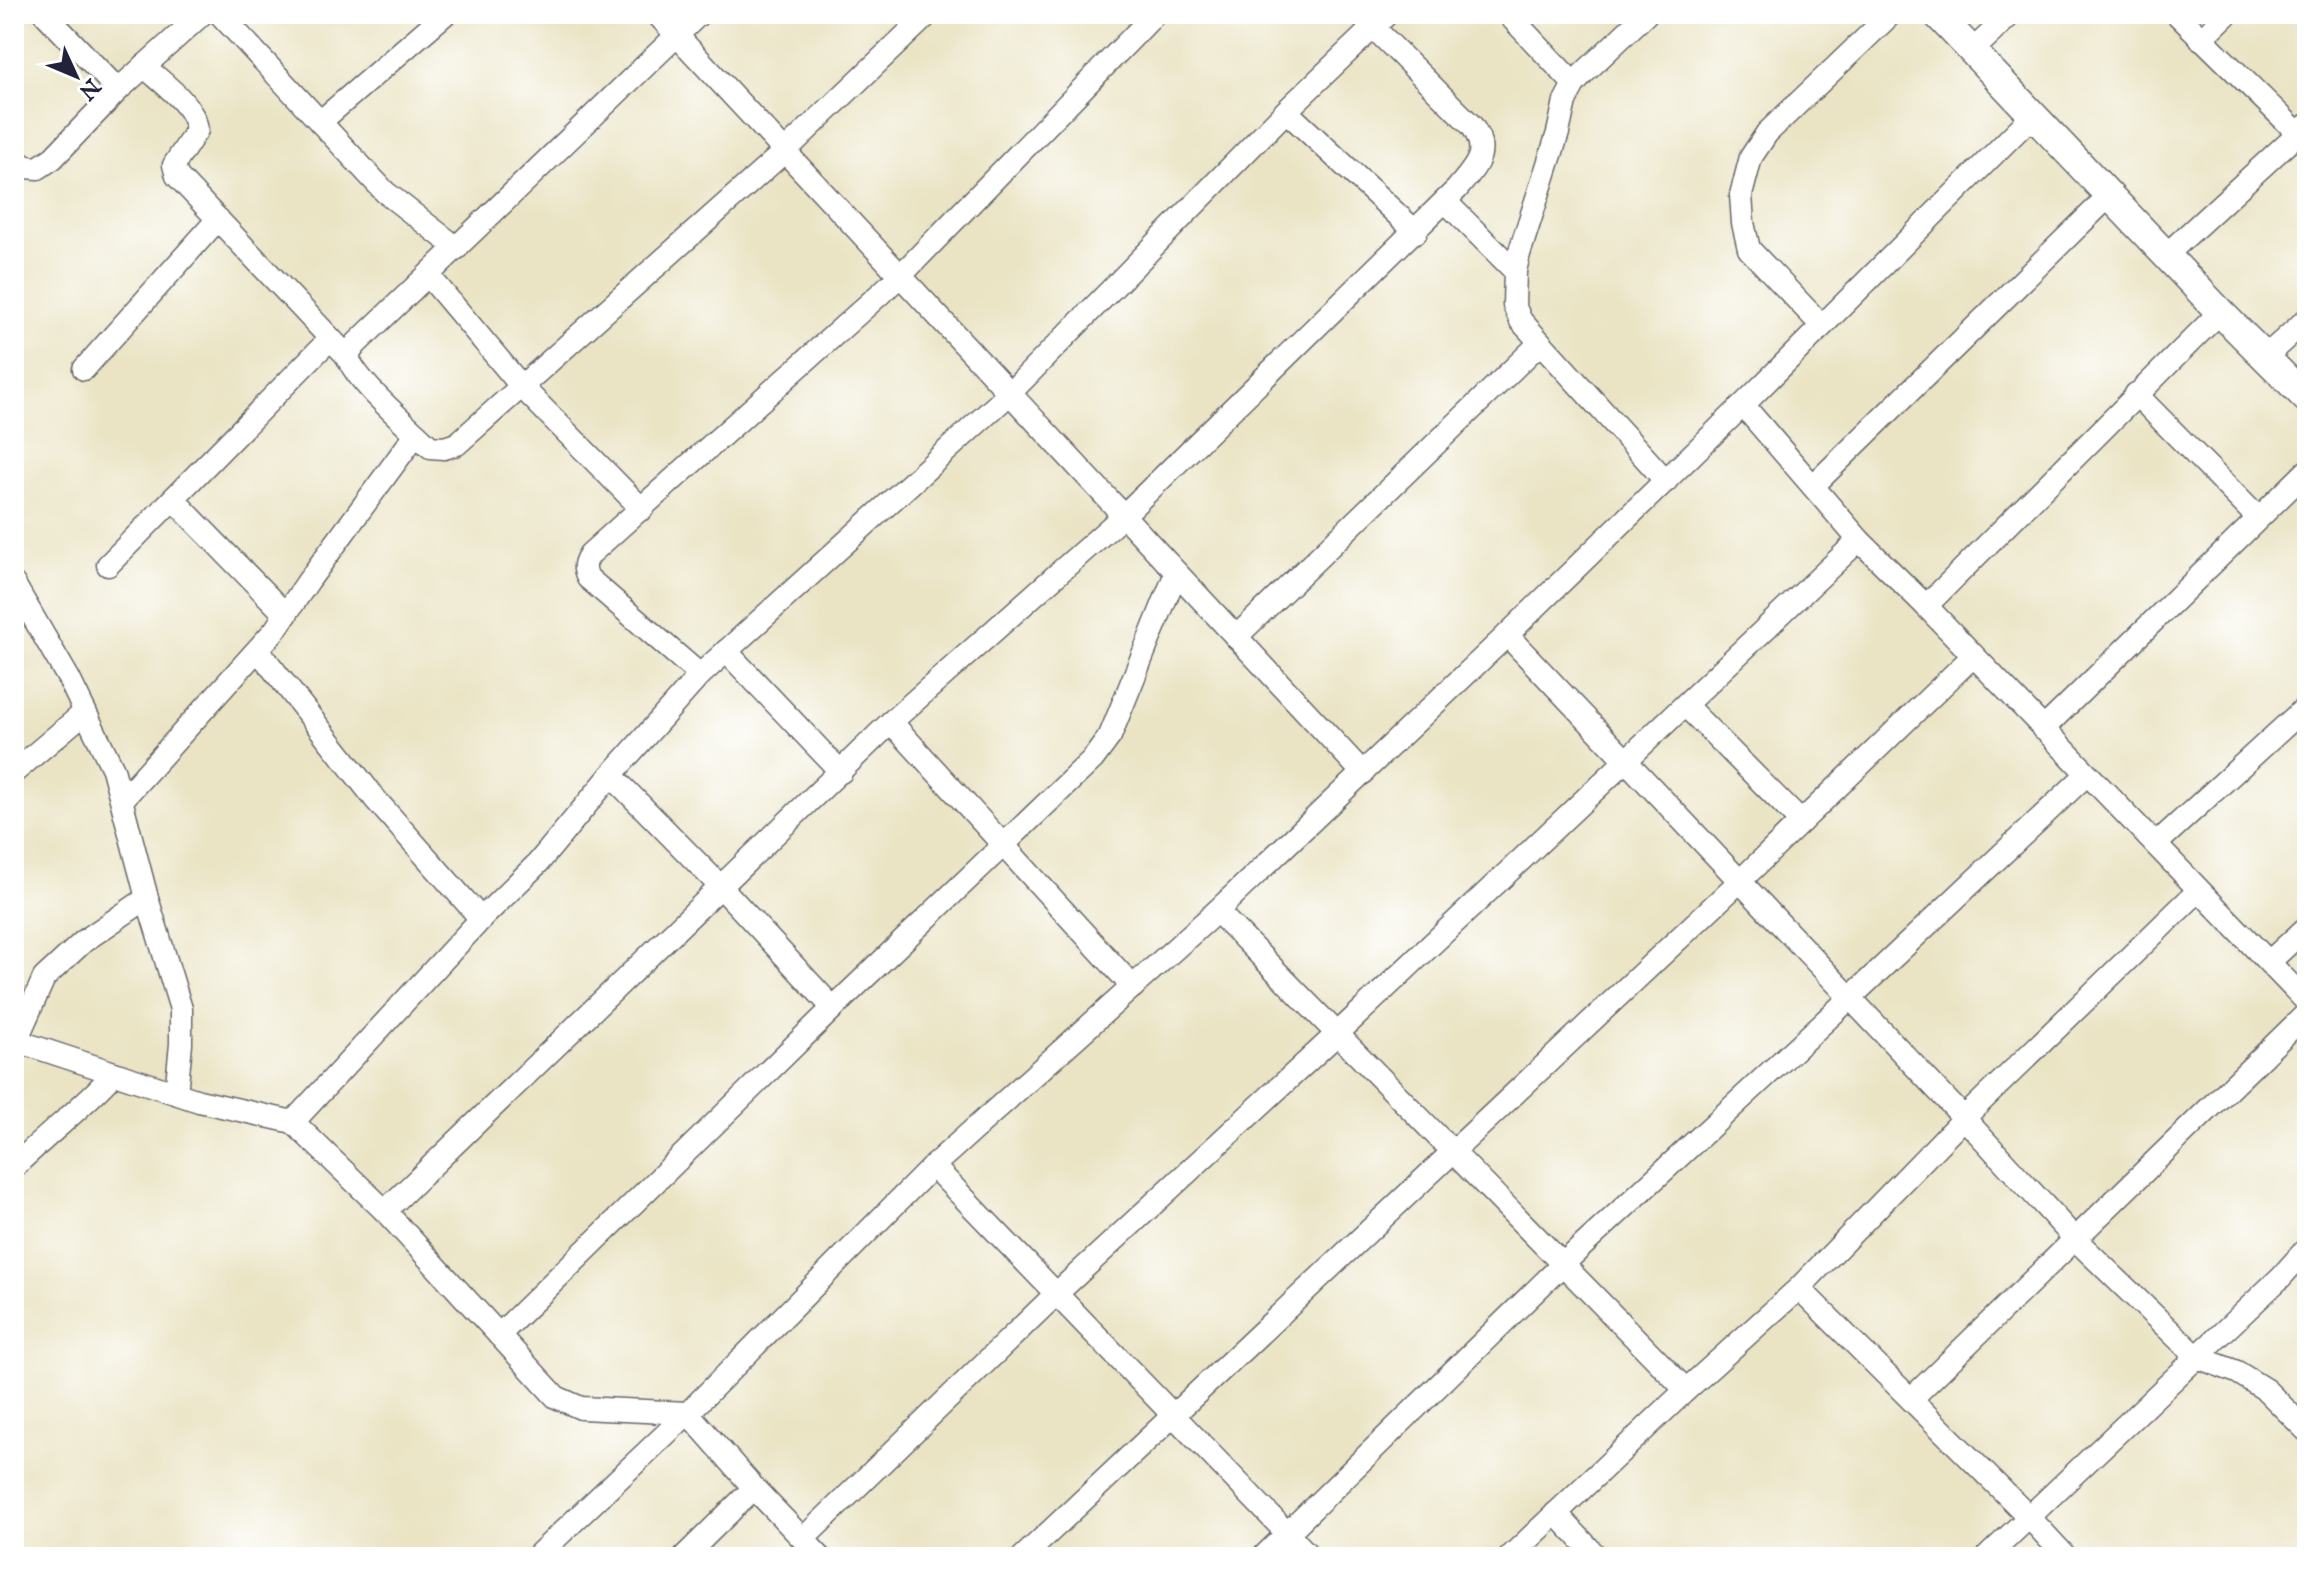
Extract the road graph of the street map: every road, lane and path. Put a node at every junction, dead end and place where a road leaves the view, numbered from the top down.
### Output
1 (45, 14) edge
2 (202, 14) edge
3 (220, 14) edge
4 (445, 14) edge
5 (657, 14) edge
6 (699, 14) edge
7 (928, 14) edge
8 (1155, 14) edge
9 (1508, 14) edge
10 (1646, 14) edge
11 (1891, 14) edge
12 (1937, 14) edge
13 (2011, 14) edge
14 (2177, 14) edge
15 (2227, 14) edge
16 (1373, 18) edge
17 (677, 35) junction
18 (2201, 39) junction
19 (1972, 51) junction
20 (144, 66) junction
21 (1574, 84) junction
22 (118, 90) junction
23 (1286, 111) junction
24 (2033, 115) junction
25 (320, 122) junction
26 (2302, 129) edge
27 (785, 151) junction
28 (14, 159) edge
29 (2110, 195) junction
30 (1445, 201) junction
31 (218, 219) junction
32 (1416, 232) junction
33 (457, 248) junction
34 (2166, 255) junction
35 (1515, 271) junction
36 (429, 276) junction
37 (900, 276) junction
38 (2220, 312) junction
39 (2307, 319) edge
40 (1822, 326) junction
41 (330, 339) junction
42 (1540, 343) junction
43 (347, 356) junction
44 (2265, 357) junction
45 (84, 369) dead end
46 (522, 387) junction
47 (1009, 394) junction
48 (2136, 394) junction
49 (2307, 399) edge
50 (1743, 405) junction
51 (416, 434) junction
52 (2307, 471) edge
53 (1666, 481) junction
54 (1813, 486) junction
55 (173, 499) junction
56 (642, 509) junction
57 (1123, 516) junction
58 (2258, 518) junction
59 (1859, 540) junction
60 (108, 565) dead end
61 (1176, 573) junction
62 (14, 584) edge
63 (1926, 606) junction
64 (286, 615) junction
65 (1507, 635) junction
66 (1236, 637) junction
67 (258, 650) junction
68 (726, 651) junction
69 (1973, 656) junction
70 (700, 675) junction
71 (1685, 705) junction
72 (2307, 706) edge
73 (85, 712) junction
74 (891, 722) junction
75 (2043, 729) junction
76 (1625, 761) junction
77 (14, 772) edge
78 (841, 772) junction
79 (1363, 773) junction
80 (611, 775) junction
81 (2086, 775) junction
82 (122, 800) junction
83 (1801, 822) junction
84 (1004, 843) junction
85 (2156, 844) junction
86 (1740, 881) junction
87 (721, 887) junction
88 (2198, 891) junction
89 (147, 898) junction
90 (1217, 911) junction
91 (481, 919) junction
92 (2307, 927) edge
93 (2269, 962) junction
94 (1133, 987) junction
95 (1851, 997) junction
96 (2307, 1002) edge
97 (833, 1008) junction
98 (2307, 1013) edge
99 (1338, 1033) junction
100 (15, 1041) edge
101 (114, 1073) junction
102 (176, 1093) junction
103 (1964, 1118) junction
104 (293, 1122) junction
105 (1453, 1152) junction
106 (933, 1166) junction
107 (14, 1167) edge
108 (385, 1211) junction
109 (2075, 1239) junction
110 (2307, 1248) edge
111 (1563, 1264) junction
112 (1799, 1288) junction
113 (1055, 1295) junction
114 (499, 1335) junction
115 (2197, 1357) junction
116 (1686, 1390) junction
117 (1911, 1399) junction
118 (688, 1413) junction
119 (1173, 1415) junction
120 (2307, 1431) edge
121 (754, 1488) junction
122 (1556, 1513) junction
123 (2029, 1517) junction
124 (1288, 1534) junction
125 (803, 1539) junction
126 (536, 1557) edge
127 (684, 1557) edge
128 (820, 1557) edge
129 (1023, 1557) edge
130 (1263, 1557) edge
131 (1310, 1557) edge
132 (1510, 1557) edge
133 (1597, 1557) edge
134 (1987, 1557) edge
135 (2066, 1557) edge

1 - 22 street
2 - 20 street
3 - 25 street
4 - 25 street
5 - 17 street
6 - 17 street
7 - 27 street
8 - 37 street
9 - 21 street
10 - 21 street
11 - 40 street
12 - 19 main road
13 - 19 street
14 - 18 street
15 - 18 street
16 - 23 street
16 - 30 street
17 - 27 street
17 - 33 street
18 - 26 street
19 - 24 main road
20 - 22 street
20 - 31 street
21 - 35 street
22 - 28 street
23 - 32 street
23 - 47 street
24 - 29 main road
24 - 40 street
25 - 33 street
26 - 34 street
27 - 37 street
27 - 46 street
29 - 34 main road
29 - 54 street
30 - 32 street
30 - 35 street
31 - 41 street
31 - 45 street
32 - 57 street
33 - 36 street
34 - 38 main road
35 - 42 street
36 - 43 street
36 - 46 street
37 - 47 street
37 - 56 street
38 - 44 main road
38 - 48 street
39 - 44 street
40 - 50 street
41 - 43 street
41 - 55 street
42 - 53 street
42 - 66 street
43 - 51 street
44 - 49 main road
46 - 51 street
46 - 56 street
47 - 57 street
47 - 68 street
48 - 58 street
48 - 63 street
50 - 53 street
50 - 54 street
51 - 64 street
52 - 58 street
53 - 65 street
54 - 59 street
55 - 60 street
55 - 64 street
56 - 70 street
57 - 61 street
57 - 74 street
58 - 75 street
59 - 63 street
59 - 71 street
61 - 66 street
61 - 84 street
62 - 73 street
63 - 69 street
64 - 67 street
65 - 76 street
65 - 79 street
66 - 79 street
67 - 82 street
67 - 91 street
68 - 70 street
68 - 78 street
69 - 75 street
69 - 83 street
70 - 80 street
71 - 76 street
71 - 83 street
72 - 85 street
73 - 77 street
73 - 82 street
74 - 78 street
74 - 84 street
75 - 81 street
76 - 86 street
76 - 99 street
78 - 87 street
79 - 90 street
80 - 87 street
80 - 91 street
81 - 85 street
81 - 95 street
82 - 89 street
83 - 86 street
84 - 94 street
84 - 97 street
85 - 88 street
86 - 95 street
86 - 105 street
87 - 97 street
87 - 108 street
88 - 93 street
88 - 103 street
89 - 100 street
89 - 102 street
90 - 94 street
90 - 99 street
91 - 104 street
92 - 93 street
93 - 96 street
94 - 106 street
95 - 103 street
95 - 111 street
97 - 114 street
98 - 109 street
99 - 105 street
99 - 113 street
100 - 101 street
101 - 102 street
101 - 107 street
102 - 104 street
103 - 109 street
103 - 112 street
104 - 108 street
105 - 111 street
105 - 119 street
106 - 113 street
106 - 118 street
108 - 114 street
109 - 115 street
109 - 117 street
110 - 115 street
111 - 116 street
111 - 124 street
112 - 116 street
112 - 117 street
113 - 119 street
113 - 125 street
114 - 118 street
115 - 120 street
115 - 123 street
116 - 122 street
117 - 123 street
118 - 121 street
118 - 126 street
119 - 124 street
119 - 129 street
121 - 125 street
121 - 127 street
122 - 132 street
122 - 133 street
123 - 134 street
123 - 135 street
124 - 130 street
124 - 131 street
125 - 128 street

